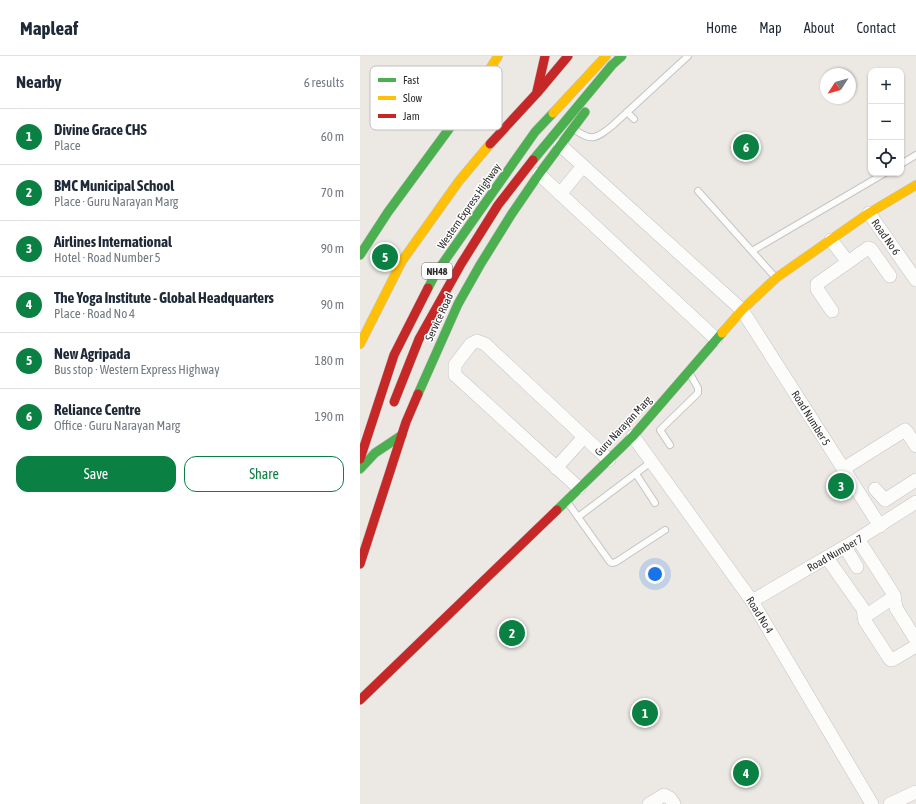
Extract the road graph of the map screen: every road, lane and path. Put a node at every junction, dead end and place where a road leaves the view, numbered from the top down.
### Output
1 (498, 56) edge
2 (545, 56) edge
3 (606, 56) edge
4 (622, 56) edge
5 (633, 56) edge
6 (688, 56) edge
7 (565, 60) edge
8 (492, 66) edge
9 (620, 68) junction
10 (537, 92) junction
11 (557, 108) junction
12 (627, 112) junction
13 (634, 119) dead end
14 (573, 128) junction
15 (449, 130) edge
16 (560, 145) junction
17 (916, 155) edge
18 (904, 162) edge
19 (583, 166) junction
20 (539, 174) junction
21 (880, 176) edge
22 (916, 185) edge
23 (698, 191) dead end
24 (560, 194) junction
25 (869, 213) junction
26 (831, 240) junction
27 (752, 251) junction
28 (360, 255) edge
29 (848, 262) junction
30 (906, 266) junction
31 (776, 278) junction
32 (916, 280) edge
33 (742, 310) junction
34 (832, 311) dead end
35 (716, 339) junction
36 (360, 344) edge
37 (688, 372) junction
38 (371, 422) junction
39 (402, 435) junction
40 (632, 436) junction
41 (584, 437) junction
42 (670, 445) dead end
43 (916, 446) edge
44 (360, 459) edge
45 (608, 460) junction
46 (651, 462) junction
47 (556, 468) junction
48 (360, 469) edge
49 (843, 469) junction
50 (636, 474) junction
51 (916, 480) edge
52 (579, 488) junction
53 (875, 489) dead end
54 (566, 500) junction
55 (885, 500) junction
56 (916, 502) edge
57 (655, 503) dead end
58 (578, 517) junction
59 (880, 526) junction
60 (665, 530) dead end
61 (858, 539) junction
62 (845, 547) junction
63 (827, 558) junction
64 (360, 564) edge
65 (857, 567) dead end
66 (894, 597) junction
67 (752, 602) junction
68 (864, 617) junction
69 (916, 640) edge
70 (916, 646) edge
71 (360, 700) edge
72 (916, 792) edge
73 (649, 804) edge
74 (674, 804) edge
75 (872, 804) edge
76 (890, 804) edge

1 - 8 main road
2 - 10 main road
3 - 11 main road, NH48
4 - 38 main road, bridge
5 - 9 main road, NH48
6 - 12 lane
7 - 10 main road, Western Express Highway
9 - 11 main road, NH48
9 - 14 main road, Service Road
10 - 36 main road, Western Express Highway
11 - 38 main road, Western Express Highway / NH48
12 - 13 lane
12 - 14 lane
14 - 16 main road, Service Road
15 - 28 main road
16 - 19 street, Road Number 5
16 - 20 main road, Service Road
17 - 18 lane
19 - 24 street
19 - 33 street, Road Number 5
20 - 24 street
20 - 39 main road, Service Road
21 - 27 lane
22 - 25 main road, Guru Narayan Marg
23 - 27 lane
24 - 35 street
25 - 26 main road, Guru Narayan Marg
25 - 30 street, Road No 6
26 - 29 street
26 - 31 main road, Guru Narayan Marg
27 - 31 lane
29 - 30 street
29 - 34 street
30 - 32 street, Road No 6
31 - 33 main road, Guru Narayan Marg
33 - 35 main road, Guru Narayan Marg
33 - 49 street, Road Number 5
35 - 37 main road, Guru Narayan Marg
37 - 40 main road, Guru Narayan Marg
37 - 42 lane
38 - 44 main road, Western Express Highway / NH48
39 - 48 main road
39 - 64 main road, Service Road
40 - 45 main road, Guru Narayan Marg
40 - 46 street, Road No 4
41 - 45 street
41 - 47 street
41 - 47 street
43 - 49 street
45 - 52 main road, Guru Narayan Marg
46 - 50 lane
46 - 67 street, Road No 4
47 - 52 street
49 - 59 street, Road Number 5
50 - 57 lane
50 - 58 lane
51 - 55 street
52 - 54 main road, Guru Narayan Marg
53 - 55 street
54 - 58 lane
54 - 71 main road, Guru Narayan Marg
55 - 59 street
56 - 59 street, Road Number 7
58 - 60 lane
59 - 61 street, Road Number 7
61 - 62 street, Road Number 7
61 - 66 street
62 - 63 street, Road Number 7
62 - 65 street
63 - 67 street, Road Number 7
63 - 68 street
66 - 68 street
66 - 69 street
67 - 75 street, Road No 4
68 - 70 street
72 - 76 street
73 - 74 street

